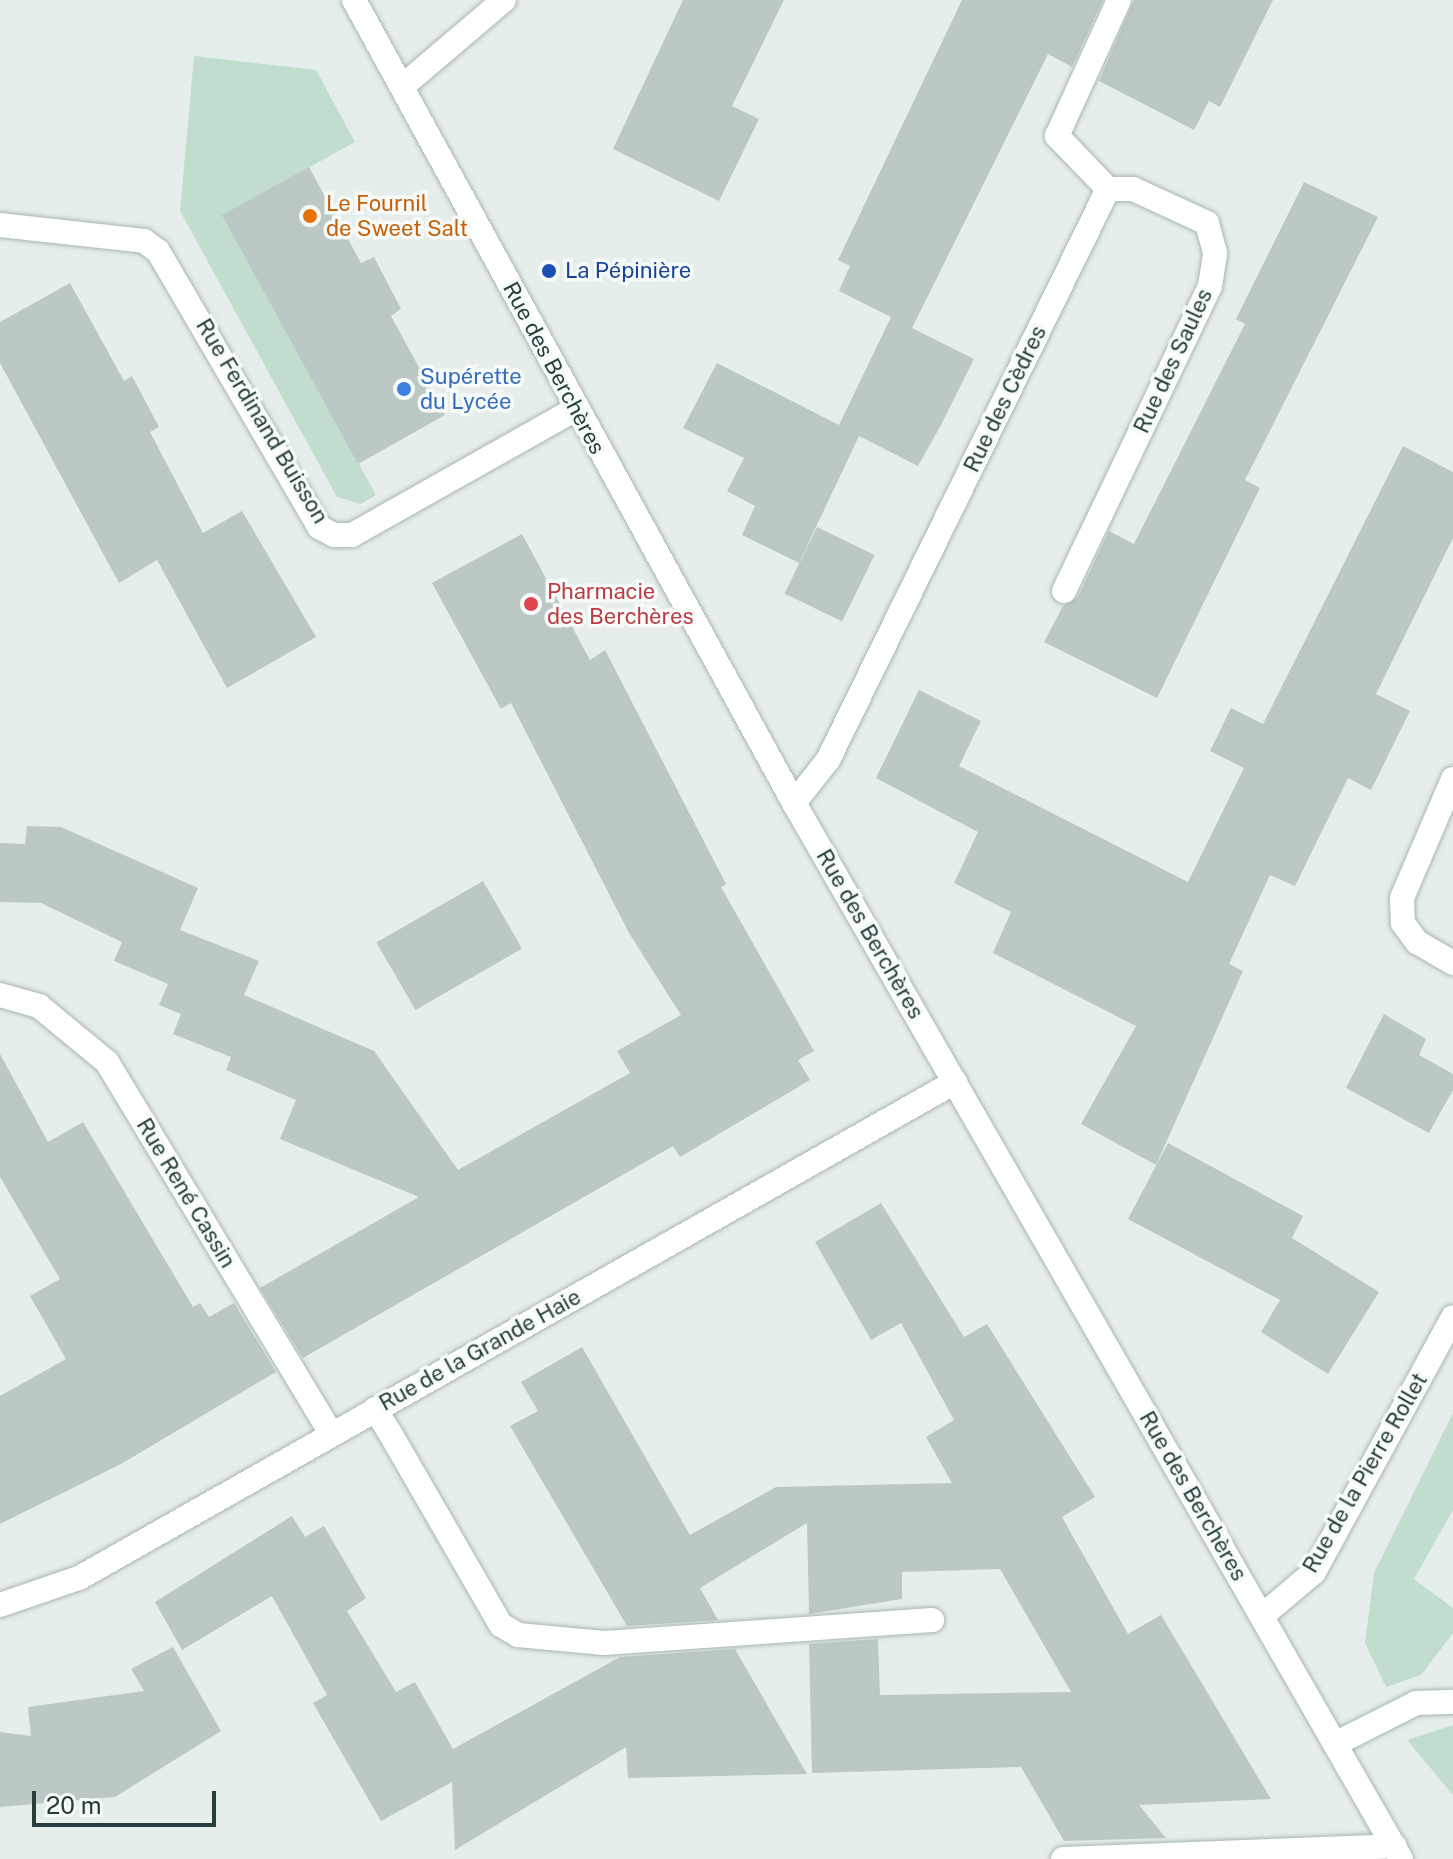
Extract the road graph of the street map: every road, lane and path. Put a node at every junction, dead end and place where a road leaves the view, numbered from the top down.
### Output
1 (354, 0) edge
2 (504, 0) edge
3 (1119, 0) edge
4 (404, 85) junction
5 (1108, 189) junction
6 (0, 225) edge
7 (576, 409) junction
8 (1064, 591) dead end
9 (1453, 779) edge
10 (794, 803) junction
11 (1453, 963) edge
12 (0, 995) edge
13 (955, 1082) junction
14 (1453, 1317) edge
15 (375, 1409) junction
16 (331, 1434) junction
17 (0, 1605) edge
18 (1262, 1616) junction
19 (932, 1620) dead end
20 (1453, 1702) edge
21 (1335, 1744) junction
22 (1398, 1853) edge
23 (1063, 1859) edge

1 - 4 street, Rue des Berchères
2 - 4 street
3 - 5 street
4 - 7 street, Rue des Berchères
5 - 8 street, Rue des Saules
5 - 10 street, Rue des Cèdres
6 - 7 street, Rue Ferdinand Buisson
7 - 10 street, Rue des Berchères
9 - 11 street
10 - 13 street, Rue des Berchères
12 - 16 street, Rue René Cassin
13 - 15 street, Rue de la Grande Haie
13 - 18 street, Rue des Berchères
14 - 18 street, Rue de la Pierre Rollet
15 - 16 street, Rue de la Grande Haie
15 - 19 street
16 - 17 street, Rue de la Grande Haie
18 - 21 street, Rue des Berchères
20 - 21 street
21 - 22 street, Rue des Berchères
22 - 23 street

